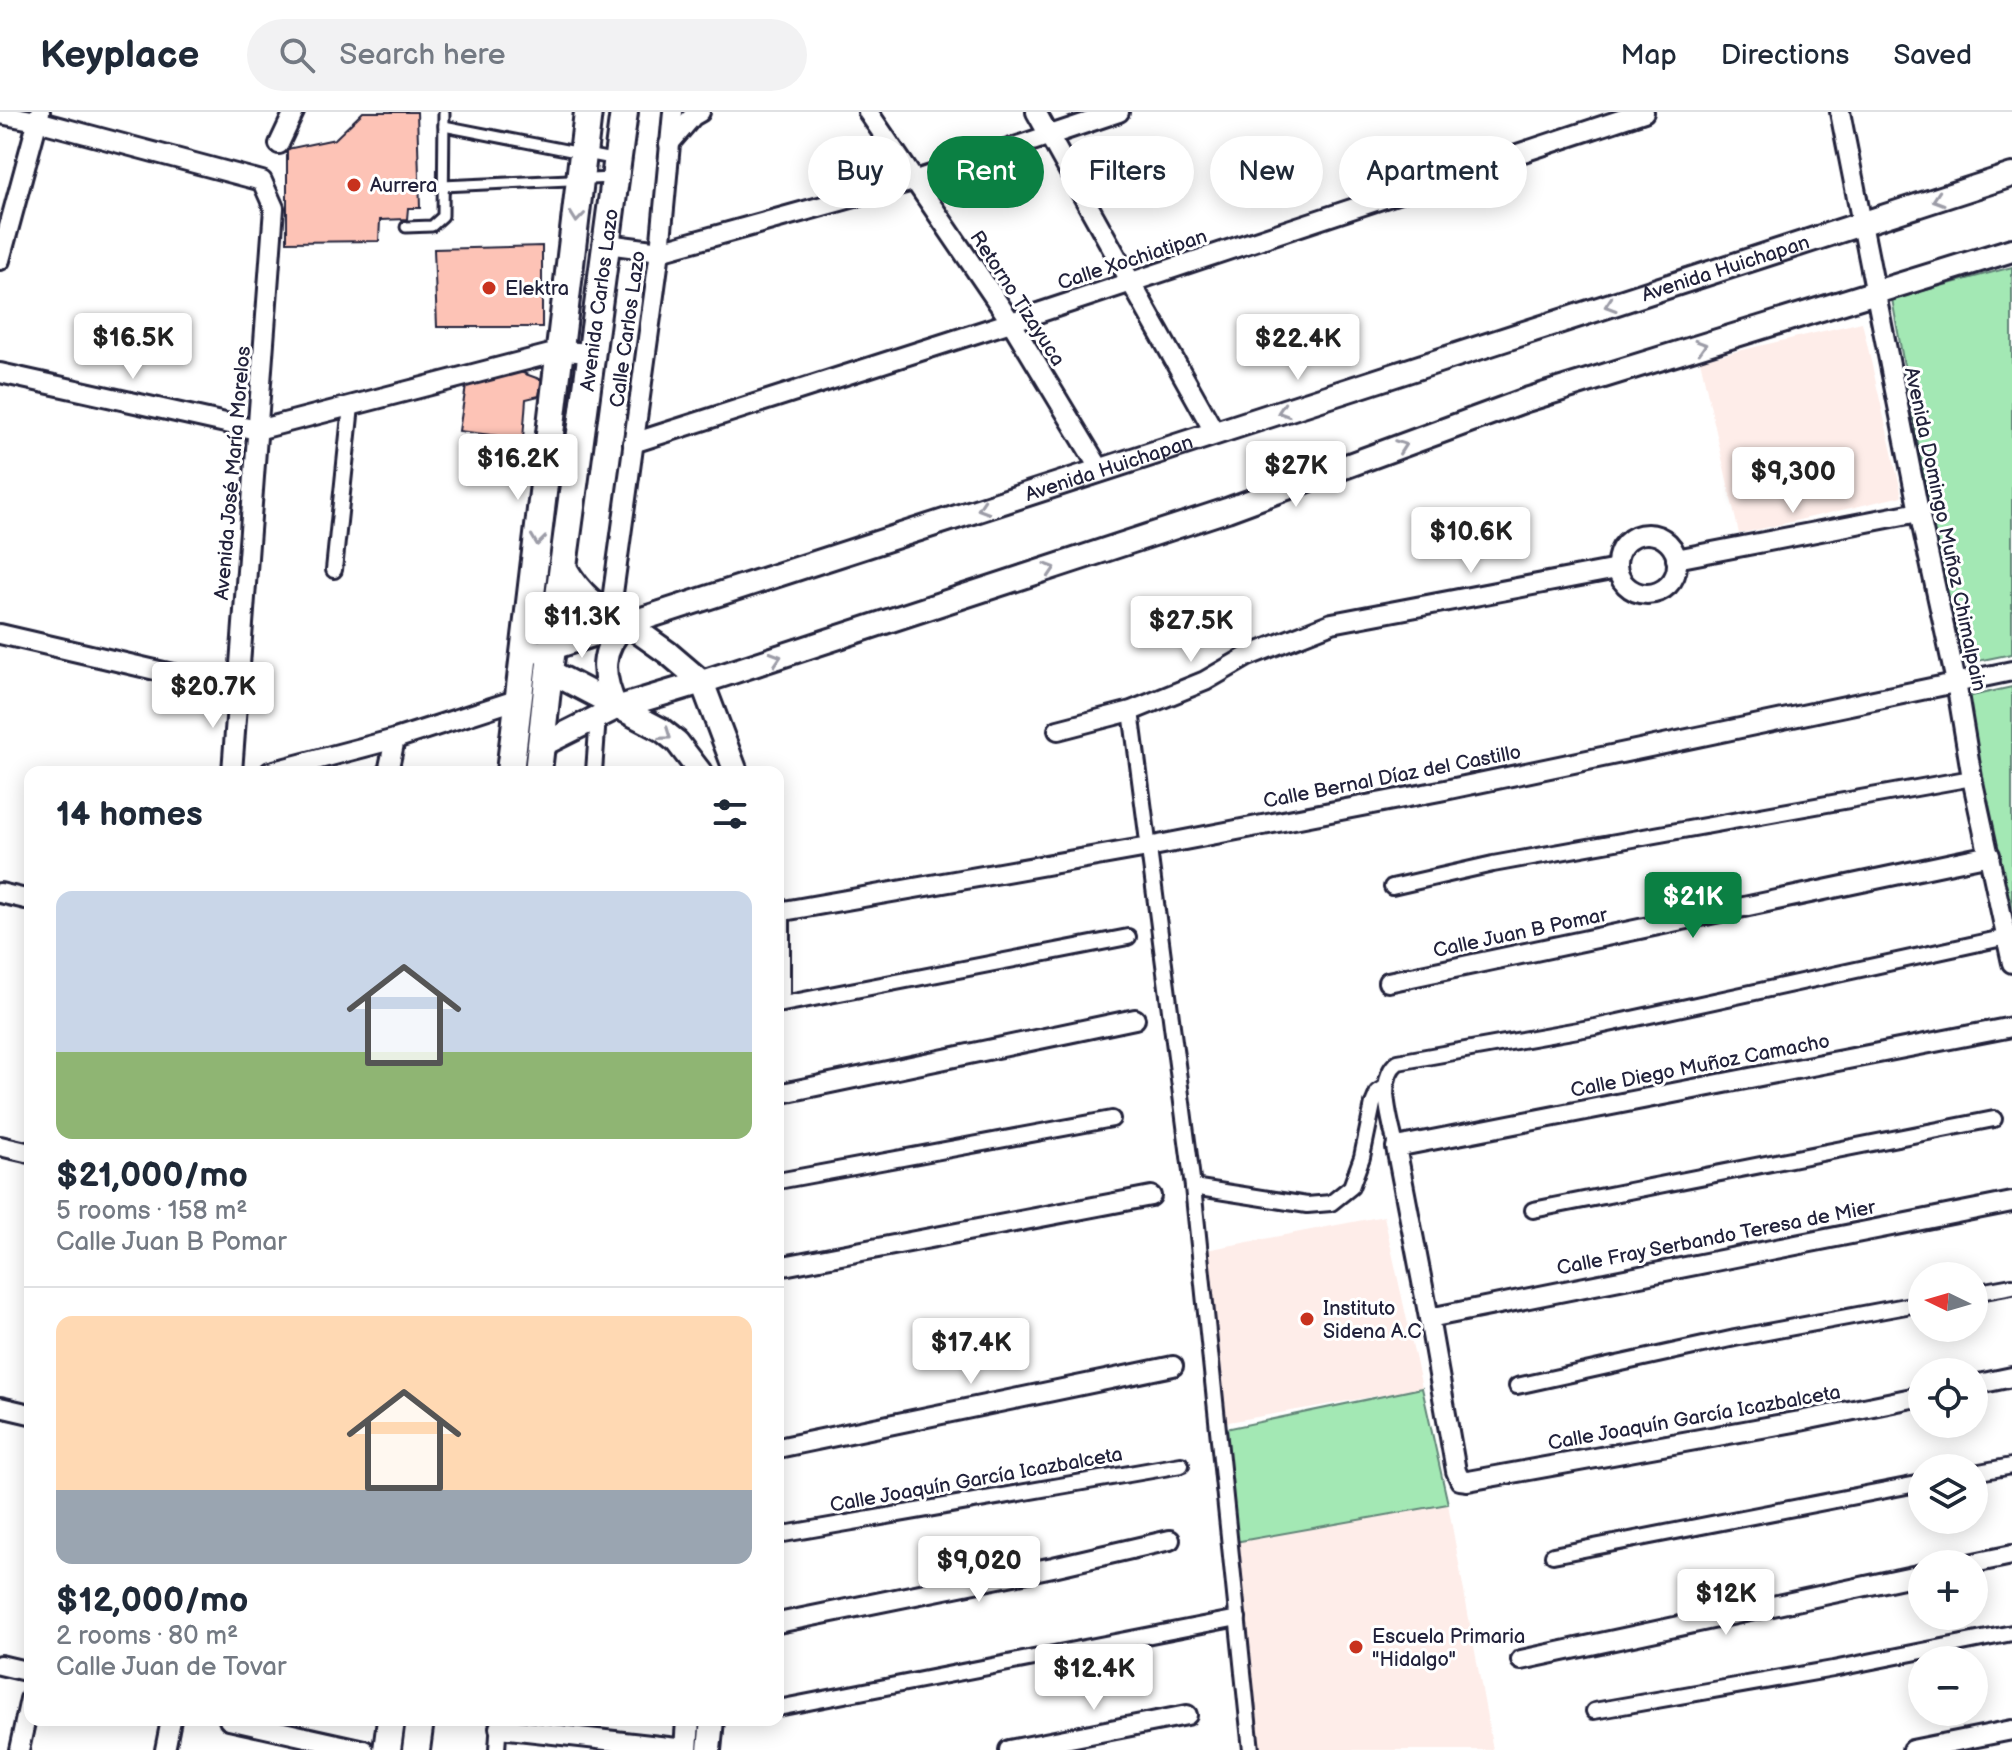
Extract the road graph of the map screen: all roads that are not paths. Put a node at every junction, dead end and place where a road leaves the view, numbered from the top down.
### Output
1 (294, 112) edge
2 (588, 112) edge
3 (624, 112) edge
4 (673, 112) edge
5 (700, 112) edge
6 (868, 112) edge
7 (1036, 112) edge
8 (1119, 112) edge
9 (1644, 112) edge
10 (1840, 112) edge
11 (444, 113) edge
12 (0, 114) edge
13 (39, 117) edge
14 (444, 126) junction
15 (1048, 135) junction
16 (279, 144) dead end
17 (669, 144) junction
18 (582, 167) junction
19 (617, 169) junction
20 (2012, 175) edge
21 (913, 181) junction
22 (443, 186) junction
23 (1863, 223) junction
24 (406, 227) dead end
25 (612, 245) junction
26 (2012, 250) edge
27 (657, 251) junction
28 (0, 260) edge
29 (1131, 282) junction
30 (1876, 292) junction
31 (1011, 322) junction
32 (562, 351) junction
33 (592, 353) junction
34 (0, 373) edge
35 (351, 406) junction
36 (257, 430) junction
37 (1215, 433) junction
38 (633, 443) junction
39 (1101, 471) junction
40 (1919, 512) junction
41 (1676, 559) junction
42 (563, 568) junction
43 (1617, 569) junction
44 (334, 570) dead end
45 (611, 623) junction
46 (0, 634) edge
47 (545, 655) junction
48 (2012, 671) edge
49 (702, 682) junction
50 (1956, 682) junction
51 (237, 689) junction
52 (519, 699) junction
53 (1131, 711) junction
54 (601, 715) junction
55 (1058, 730) dead end
56 (395, 739) junction
57 (548, 742) junction
58 (232, 766) edge
59 (293, 766) edge
60 (389, 766) edge
61 (511, 766) edge
62 (540, 766) edge
63 (595, 766) edge
64 (695, 766) edge
65 (734, 766) edge
66 (1972, 778) junction
67 (1148, 847) junction
68 (1990, 855) junction
69 (1392, 887) dead end
70 (0, 893) edge
71 (24, 899) edge
72 (784, 911) edge
73 (1128, 937) dead end
74 (2007, 937) junction
75 (2012, 963) edge
76 (1388, 982) dead end
77 (784, 1004) edge
78 (1135, 1019) dead end
79 (2012, 1027) edge
80 (1386, 1087) junction
81 (784, 1093) edge
82 (1112, 1119) dead end
83 (1994, 1119) dead end
84 (0, 1146) edge
85 (1396, 1147) junction
86 (24, 1152) edge
87 (784, 1180) edge
88 (1193, 1187) junction
89 (1151, 1196) dead end
90 (2012, 1202) edge
91 (1533, 1210) dead end
92 (784, 1266) edge
93 (2012, 1286) edge
94 (1988, 1290) edge
95 (1908, 1306) edge
96 (1429, 1318) junction
97 (1173, 1366) dead end
98 (2012, 1377) edge
99 (1988, 1382) edge
100 (1517, 1386) dead end
101 (1908, 1399) edge
102 (0, 1407) edge
103 (24, 1413) edge
104 (784, 1447) edge
105 (1181, 1465) dead end
106 (2012, 1466) edge
107 (1988, 1470) edge
108 (1908, 1486) edge
109 (784, 1534) edge
110 (1170, 1540) dead end
111 (1553, 1555) dead end
112 (2012, 1555) edge
113 (1988, 1560) edge
114 (1908, 1577) edge
115 (1238, 1618) junction
116 (784, 1622) edge
117 (2012, 1633) edge
118 (1521, 1660) dead end
119 (0, 1665) edge
120 (24, 1671) edge
121 (784, 1707) edge
122 (1594, 1711) dead end
123 (1187, 1715) dead end
124 (24, 1726) edge
125 (170, 1726) edge
126 (256, 1726) edge
127 (390, 1726) edge
128 (419, 1726) edge
129 (499, 1726) edge
130 (514, 1726) edge
131 (686, 1726) edge
132 (714, 1726) edge
133 (2012, 1730) edge
134 (686, 1749) edge
135 (19, 1750) edge
136 (165, 1750) edge
137 (364, 1750) edge
138 (387, 1750) edge
139 (416, 1750) edge
140 (497, 1750) edge
141 (709, 1750) edge
142 (1009, 1750) edge
143 (1251, 1750) edge
144 (1912, 1750) edge

1 - 16 street
2 - 18 main road, Avenida Carlos Lazo
3 - 19 main road, Avenida Carlos Lazo
4 - 17 street, Calle Carlos Lazo
5 - 17 street
6 - 21 street, Retorno Tizayuca
7 - 15 street
8 - 15 street
9 - 29 street, Calle Xochiatipan
10 - 23 street, Avenida Domingo Muñoz Chimalpain
11 - 14 lane
12 - 13 street
13 - 28 street
13 - 36 street, Avenida José María Morelos
14 - 18 lane
14 - 22 lane
15 - 21 street
15 - 29 street
17 - 27 street, Calle Carlos Lazo
18 - 19 lane
18 - 19 lane
18 - 22 lane
18 -> 32 main road, Avenida Carlos Lazo
19 - 25 main road, Avenida Carlos Lazo
20 -> 23 street, Avenida Huichapan
21 - 27 street
21 - 31 street, Retorno Tizayuca
22 - 24 lane
23 - 30 street, Avenida Domingo Muñoz Chimalpain
23 -> 37 street, Avenida Huichapan
25 - 27 street
25 - 33 main road, Avenida Carlos Lazo
26 - 30 street
27 - 38 street, Calle Carlos Lazo
29 - 31 street, Calle Xochiatipan
29 - 37 street
30 - 40 street, Avenida Domingo Muñoz Chimalpain
49 -> 30 street
31 - 38 street, Calle Xochiatipan
31 - 39 street, Retorno Tizayuca
32 - 33 street
32 - 35 street
32 -> 47 main road, Avenida Carlos Lazo
33 - 42 main road, Avenida Carlos Lazo
34 - 36 street
35 - 36 street
35 - 44 street
36 - 51 street, Avenida José María Morelos
37 - 39 street, Avenida Huichapan
38 - 45 street, Calle Carlos Lazo
39 -> 45 street, Avenida Huichapan
40 - 41 street
40 - 50 street, Avenida Domingo Muñoz Chimalpain
41 - 43 street
41 - 43 street
42 - 45 main road
42 - 47 main road, Avenida Carlos Lazo
43 - 53 street
45 - 47 street, Avenida Huichapan
45 - 49 street
45 - 54 street
46 - 51 street
47 - 52 main road
47 - 54 street
47 - 57 main road, Avenida Carlos Lazo
48 - 50 street, Calle Bernal Díaz del Castillo
49 - 54 street
49 - 65 street
50 - 66 street, Avenida Domingo Muñoz Chimalpain
50 - 67 street, Calle Bernal Díaz del Castillo
51 - 58 street, Avenida José María Morelos
52 - 56 street
52 - 61 main road
53 - 55 street
53 - 67 street
54 - 57 street
54 - 63 street
54 -> 64 street
56 - 59 street
56 - 60 street
57 - 62 main road, Avenida Carlos Lazo
66 - 68 street, Avenida Domingo Muñoz Chimalpain
66 - 69 street
67 - 72 street, Calle Bernal Díaz del Castillo
67 - 88 street
68 - 74 street, Avenida Domingo Muñoz Chimalpain
68 - 76 street, Calle Juan B Pomar
70 - 71 street
73 - 77 street
74 - 75 street, Avenida Domingo Muñoz Chimalpain
74 - 80 street
78 - 81 street
79 - 85 street, Calle Diego Muñoz Camacho
80 - 85 street
80 - 88 street
82 - 87 street
83 - 91 street
84 - 86 street
85 - 96 street
88 - 115 street
89 - 92 street
90 - 96 street, Calle Fray Serbando Teresa de Mier
93 - 94 street
95 - 100 street
96 - 101 street, Calle Joaquín García Icazbalceta
97 - 104 street
98 - 99 street
102 - 103 street
105 - 109 street, Calle Joaquín García Icazbalceta
106 - 107 street
108 - 111 street
110 - 116 street
112 - 113 street
114 - 118 street
115 - 121 street
115 - 143 street
117 - 122 street
119 - 120 street
123 - 142 street
124 - 135 street
125 - 136 street
126 - 137 street
127 - 138 main road
128 - 139 main road
129 - 140 street
130 - 134 street
131 - 134 street
132 - 141 street
133 - 144 street

